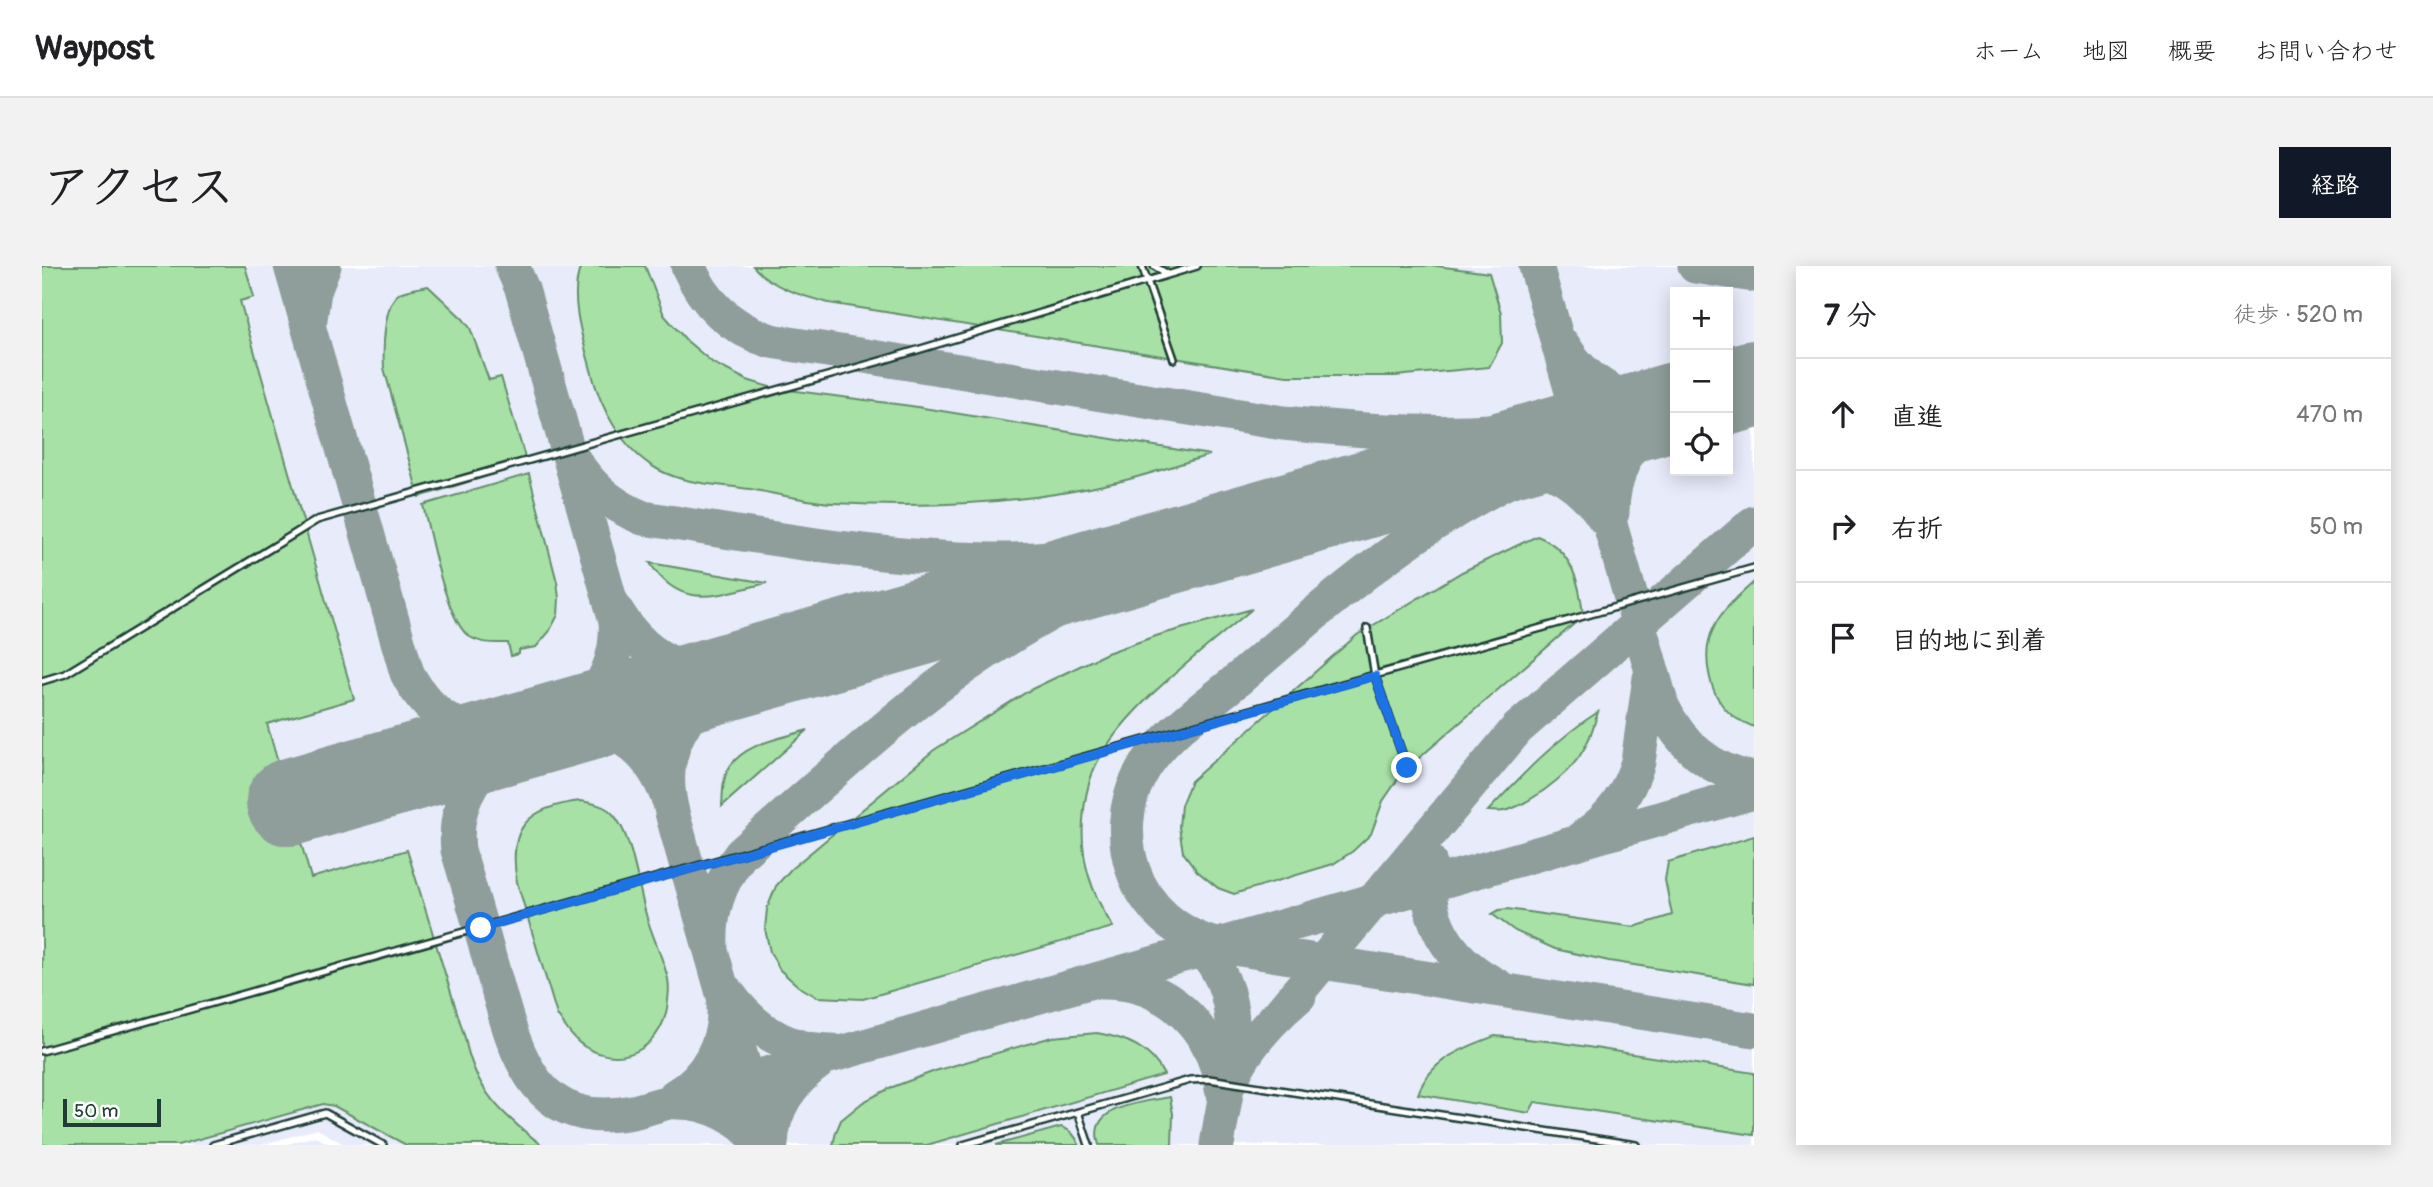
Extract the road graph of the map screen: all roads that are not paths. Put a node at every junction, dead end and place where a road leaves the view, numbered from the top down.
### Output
1 (1142, 266) edge
2 (1154, 266) edge
3 (1197, 266) edge
4 (1168, 274) junction
5 (1147, 280) junction
6 (1174, 359) dead end
7 (1754, 568) edge
8 (1367, 628) dead end
9 (1375, 676) junction
10 (42, 681) edge
11 (1407, 768) dead end
12 (42, 1051) edge
13 (1078, 1112) junction
14 (213, 1145) edge
15 (383, 1145) edge
16 (963, 1145) edge
17 (1089, 1145) edge
18 (1636, 1145) edge

1 - 5 lane
2 - 4 lane
3 - 4 lane
4 - 5 lane
5 - 6 lane
5 - 10 lane
7 - 9 lane
8 - 9 lane
9 - 11 lane
9 - 12 lane
13 - 16 lane
13 - 17 lane
13 - 18 lane
14 - 15 lane

